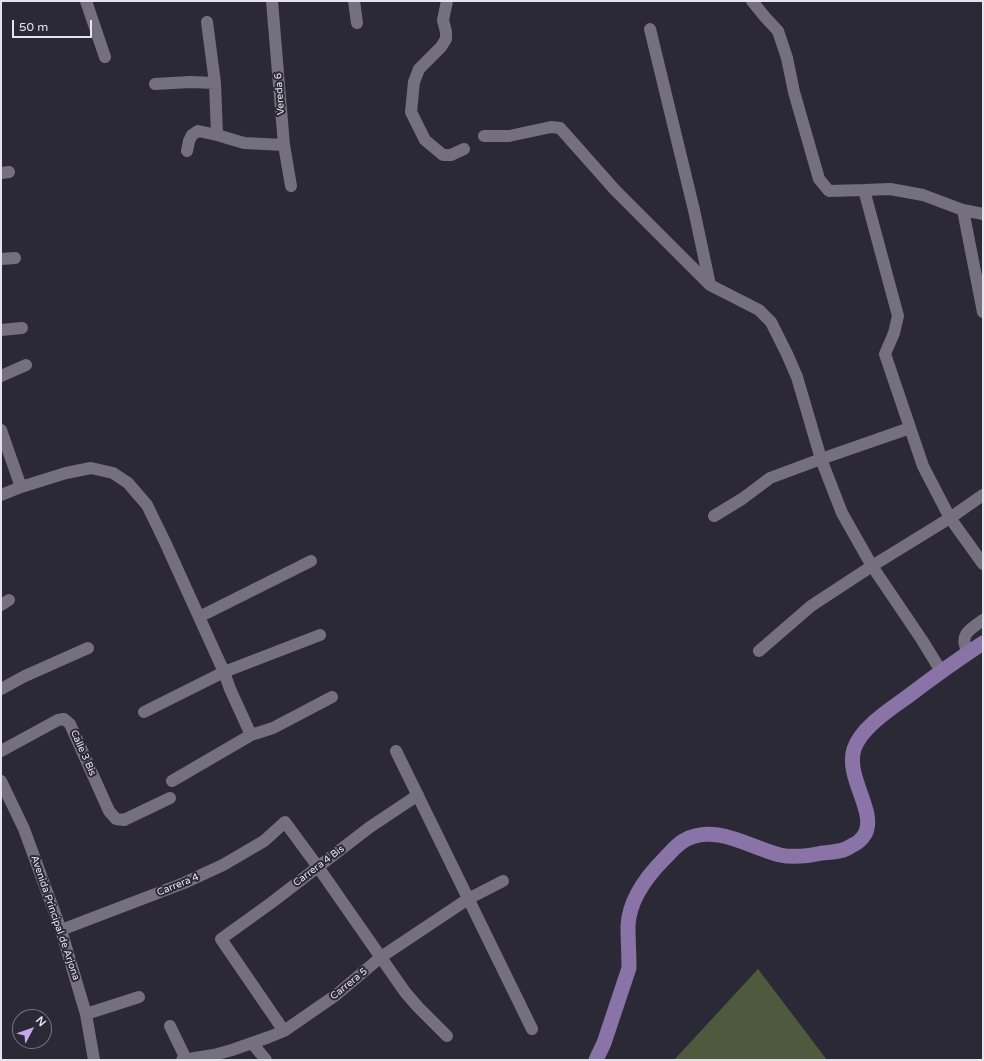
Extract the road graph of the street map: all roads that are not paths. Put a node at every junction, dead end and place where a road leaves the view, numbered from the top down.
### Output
1 (86, 1) edge
2 (272, 1) edge
3 (354, 1) edge
4 (447, 1) edge
5 (752, 1) edge
6 (207, 22) dead end
7 (357, 23) dead end
8 (650, 29) dead end
9 (105, 57) dead end
10 (215, 83) junction
11 (155, 84) dead end
12 (217, 135) junction
13 (484, 136) dead end
14 (284, 145) junction
15 (464, 149) dead end
16 (187, 151) dead end
17 (291, 186) dead end
18 (864, 190) junction
19 (962, 210) junction
20 (983, 214) edge
21 (15, 258) dead end
22 (1, 259) edge
23 (710, 285) junction
24 (983, 312) edge
25 (22, 328) dead end
26 (1, 330) edge
27 (26, 365) dead end
28 (1, 376) edge
29 (910, 428) junction
30 (1, 430) edge
31 (821, 459) junction
32 (21, 487) junction
33 (1, 495) edge
34 (983, 495) edge
35 (714, 516) dead end
36 (950, 518) junction
37 (311, 561) dead end
38 (983, 564) edge
39 (872, 566) junction
40 (199, 616) junction
41 (983, 620) edge
42 (320, 635) dead end
43 (983, 643) edge
44 (88, 648) dead end
45 (759, 651) dead end
46 (968, 652) junction
47 (941, 671) junction
48 (224, 672) junction
49 (1, 689) edge
50 (332, 697) dead end
51 (144, 712) dead end
52 (251, 735) junction
53 (1, 751) edge
54 (396, 751) dead end
55 (1, 781) edge
56 (172, 781) dead end
57 (418, 795) junction
58 (170, 798) dead end
59 (318, 867) junction
60 (504, 881) dead end
61 (468, 899) junction
62 (61, 930) junction
63 (381, 957) junction
64 (139, 997) dead end
65 (86, 1014) junction
66 (170, 1026) dead end
67 (532, 1029) dead end
68 (284, 1030) junction
69 (447, 1036) dead end
70 (252, 1043) junction
71 (184, 1059) edge
72 (94, 1060) edge
73 (266, 1060) edge
74 (596, 1060) edge

1 - 9 street
2 - 14 street, Vereda 6
3 - 7 street
4 - 15 street
5 - 18 street
6 - 10 street
8 - 23 street
10 - 11 street
10 - 12 street
12 - 14 street
12 - 16 street
13 - 23 street
14 - 17 street, Vereda 6
18 - 19 street
18 - 29 street
19 - 20 street
19 - 24 street
21 - 22 street
23 - 31 street
25 - 26 street
27 - 28 street
29 - 31 street
29 - 36 street
30 - 32 street
31 - 35 street
31 - 39 street
32 - 33 street
32 - 40 street
34 - 36 street
36 - 38 street
36 - 39 street
37 - 40 street
39 - 45 street
39 - 47 street
40 - 48 street
41 - 46 street
42 - 48 street
43 - 46 main road
44 - 49 street
46 - 47 main road
47 - 74 main road
48 - 51 street
48 - 52 street
50 - 52 street
52 - 56 street
53 - 58 street, Calle 3 Bis
54 - 57 street
55 - 62 street, Avenida Principal de Arjona
57 - 59 street, Carrera 4 Bis
57 - 61 street
59 - 62 street, Carrera 4
59 - 63 street
59 - 68 street, Carrera 4 Bis
60 - 61 street, Carrera 5
61 - 63 street, Carrera 5
61 - 67 street
62 - 65 street, Avenida Principal de Arjona
63 - 68 street, Carrera 5
63 - 69 street
64 - 65 street
65 - 72 street, Avenida Principal de Arjona
66 - 71 street
68 - 70 street, Carrera 5
70 - 71 street, Carrera 5
70 - 73 street

